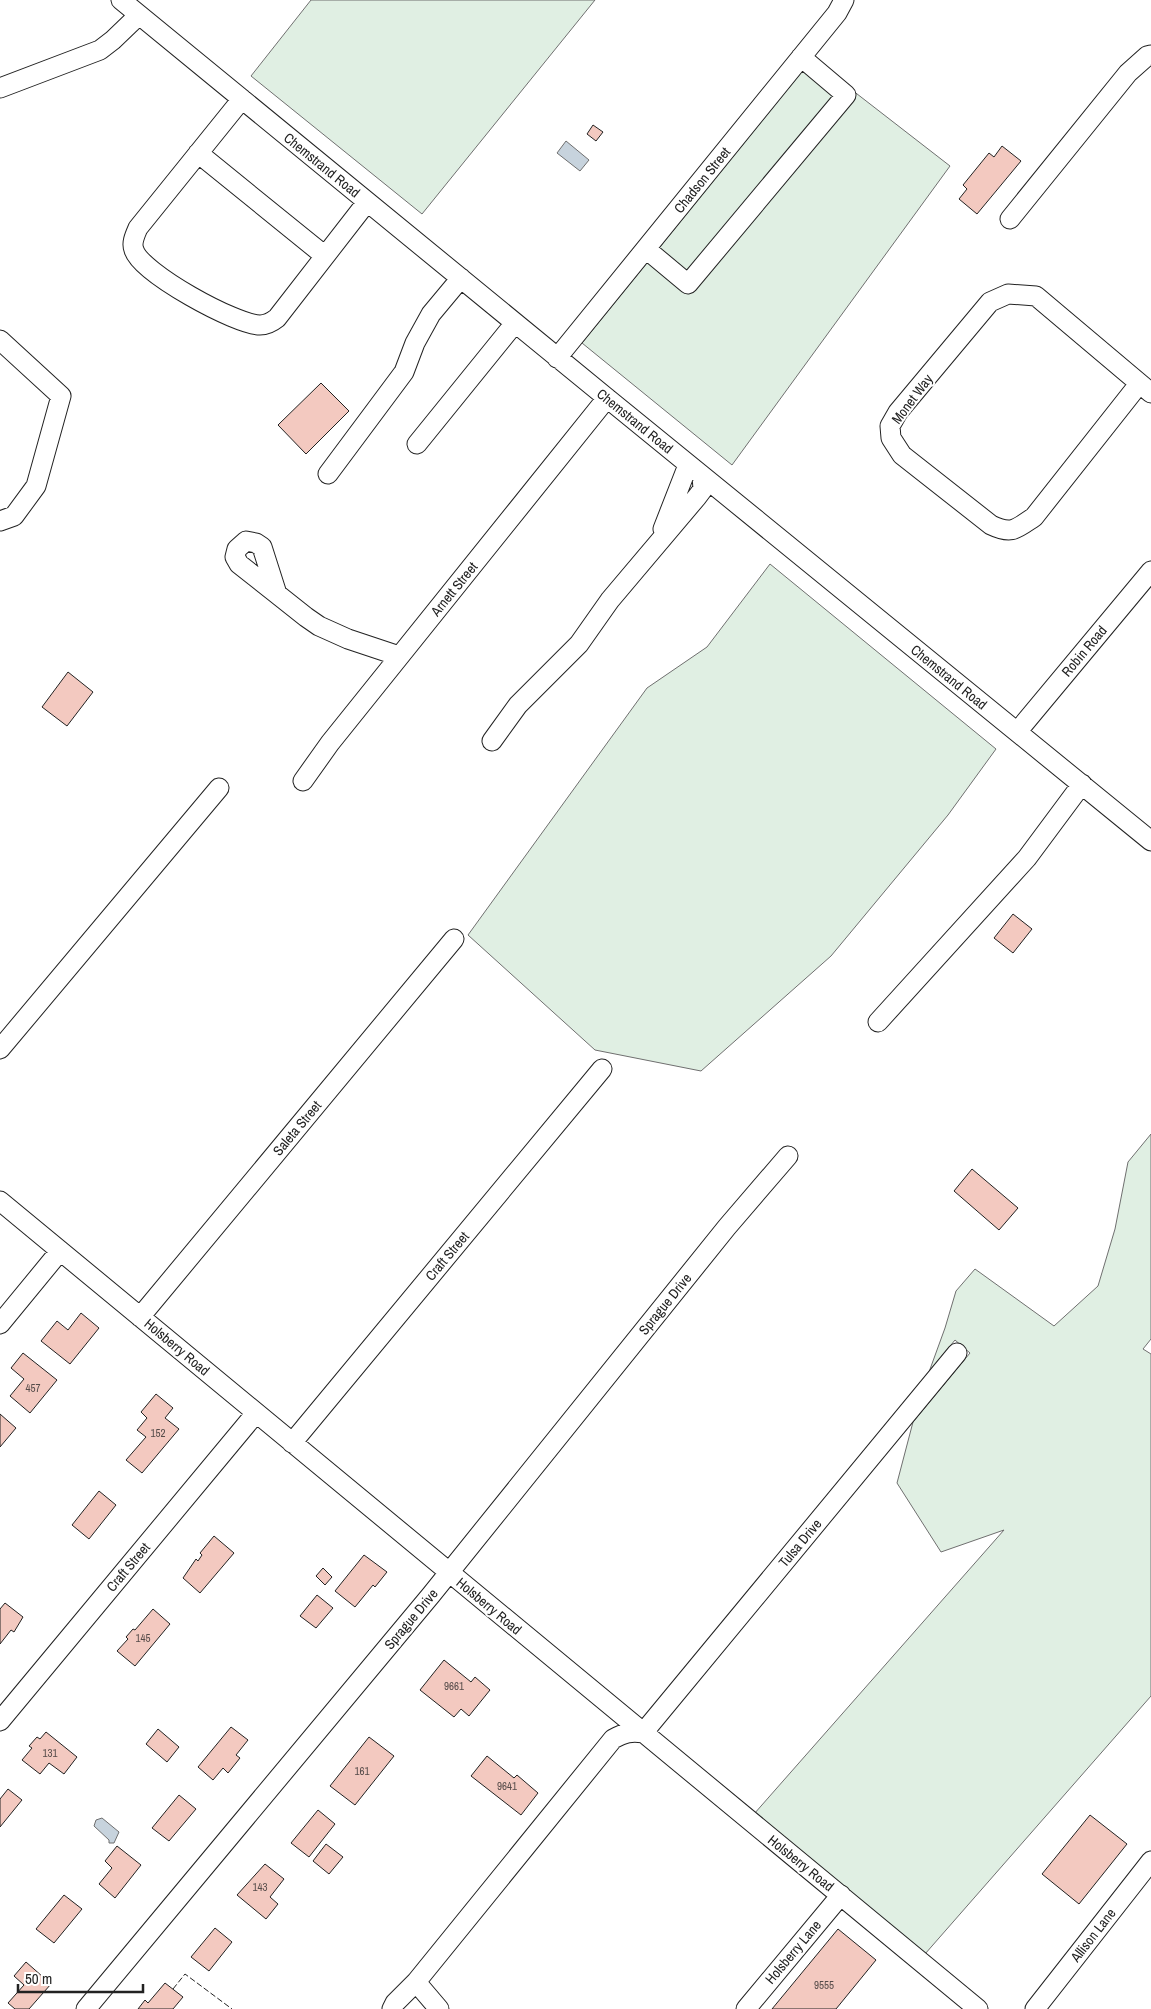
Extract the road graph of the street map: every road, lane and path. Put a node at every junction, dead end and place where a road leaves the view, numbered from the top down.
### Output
1 (844, 0) edge
2 (133, 6) edge
3 (1151, 55) edge
4 (801, 57) junction
5 (0, 88) edge
6 (242, 99) junction
7 (198, 153) junction
8 (367, 202) junction
9 (1010, 219) dead end
10 (646, 249) junction
11 (325, 256) junction
12 (461, 278) junction
13 (515, 323) junction
14 (0, 340) edge
15 (557, 358) junction
16 (1145, 388) edge
17 (607, 398) junction
18 (417, 444) dead end
19 (695, 470) junction
20 (328, 474) dead end
21 (0, 521) edge
22 (1151, 571) edge
23 (277, 594) dead end
24 (399, 656) junction
25 (1017, 732) junction
26 (492, 740) dead end
27 (303, 781) dead end
28 (1082, 784) junction
29 (219, 788) dead end
30 (1151, 841) edge
31 (454, 939) dead end
32 (878, 1022) dead end
33 (0, 1049) edge
34 (602, 1069) dead end
35 (788, 1156) dead end
36 (0, 1201) edge
37 (60, 1252) junction
38 (140, 1317) junction
39 (0, 1324) edge
40 (958, 1353) dead end
41 (256, 1413) junction
42 (292, 1443) junction
43 (449, 1573) junction
44 (0, 1721) edge
45 (643, 1733) junction
46 (1151, 1861) edge
47 (841, 1895) junction
48 (416, 1982) junction
49 (86, 2009) edge
50 (392, 2009) edge
51 (439, 2009) edge
52 (746, 2009) edge
53 (978, 2009) edge
54 (1035, 2009) edge

1 - 4 street, Chadson Street
2 - 5 street
2 - 6 street, Chemstrand Road
3 - 9 street
4 - 10 street, Chadson Street
4 - 10 street
6 - 7 street
6 - 8 street, Chemstrand Road
7 - 11 street
7 - 11 street
8 - 11 street
8 - 12 street, Chemstrand Road
10 - 15 street, Chadson Street
12 - 13 street, Chemstrand Road
12 - 20 street
13 - 15 street, Chemstrand Road
13 - 18 street
14 - 21 street
15 - 17 street, Chemstrand Road
16 - 16 street, Monet Way
17 - 19 street, Chemstrand Road
17 - 24 street, Arnett Street
19 - 25 street, Chemstrand Road
19 - 26 street
22 - 25 street, Robin Road
23 - 24 street
24 - 27 street, Arnett Street
25 - 28 street, Chemstrand Road
28 - 30 street, Chemstrand Road
28 - 32 street
29 - 33 street
31 - 38 street, Saleta Street
34 - 42 street, Craft Street
35 - 43 street, Sprague Drive
36 - 37 street, Holsberry Road
37 - 38 street, Holsberry Road
37 - 39 street
38 - 41 street, Holsberry Road
40 - 45 street, Tulsa Drive
41 - 42 street, Holsberry Road
41 - 44 street, Craft Street
42 - 43 street, Holsberry Road
43 - 45 street, Holsberry Road
43 - 49 street, Sprague Drive
45 - 47 street, Holsberry Road
45 - 48 street
46 - 54 street, Allison Lane
47 - 52 street, Holsberry Lane
47 - 53 street, Holsberry Road
48 - 50 street
48 - 51 street

